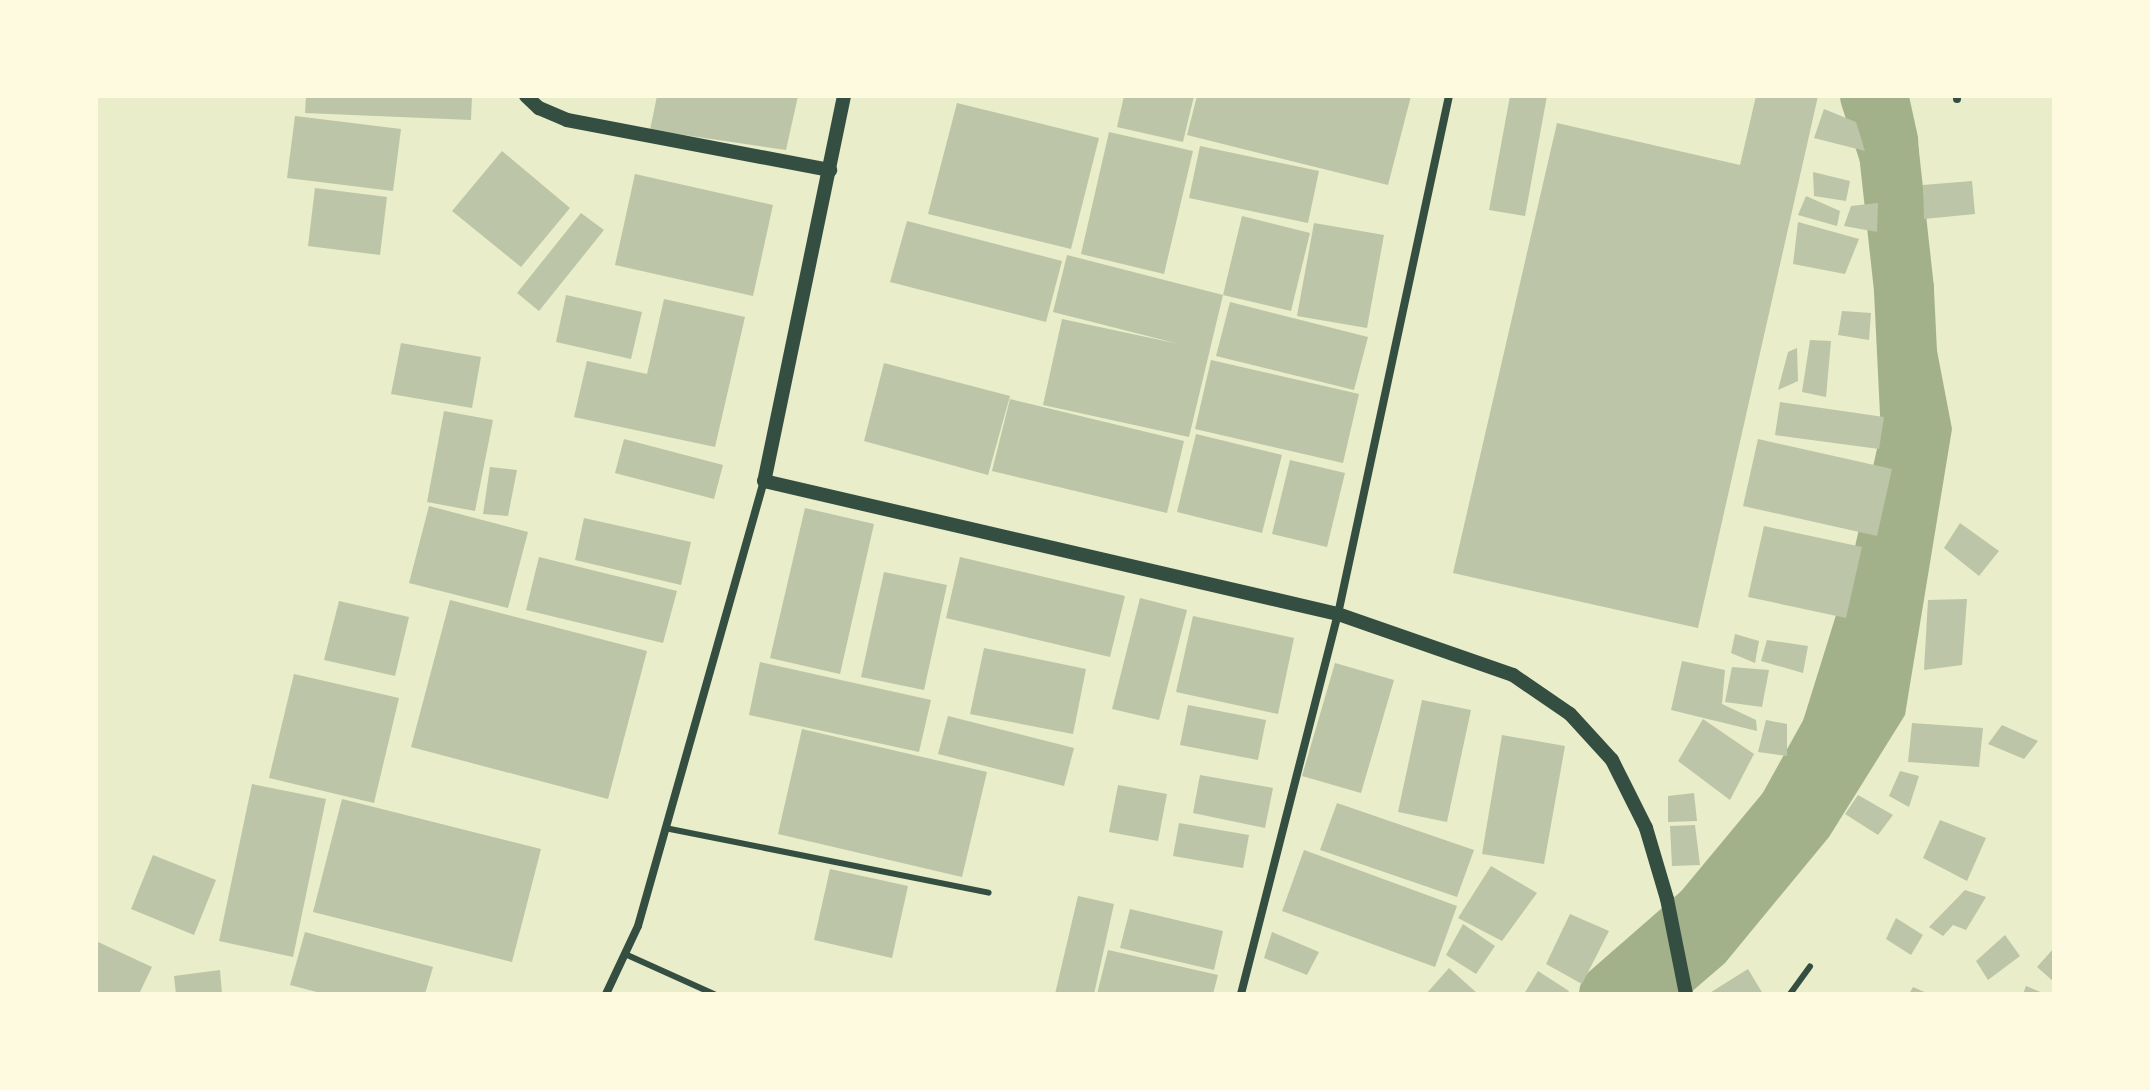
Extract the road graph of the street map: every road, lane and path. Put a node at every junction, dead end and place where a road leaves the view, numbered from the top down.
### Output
1 (526, 96) edge
2 (844, 96) edge
3 (1449, 96) edge
4 (830, 170) junction
5 (764, 481) junction
6 (1338, 614) junction
7 (665, 828) junction
8 (989, 893) dead end
9 (625, 954) junction
10 (1810, 966) dead end
11 (606, 994) edge
12 (714, 994) edge
13 (1241, 994) edge
14 (1686, 994) edge
15 (1790, 994) edge

1 - 4 street
2 - 4 street
3 - 6 street
4 - 5 street
5 - 6 street
5 - 7 street
6 - 13 street
6 - 14 street
7 - 8 lane
7 - 9 street
9 - 11 street
9 - 12 lane
10 - 15 lane

